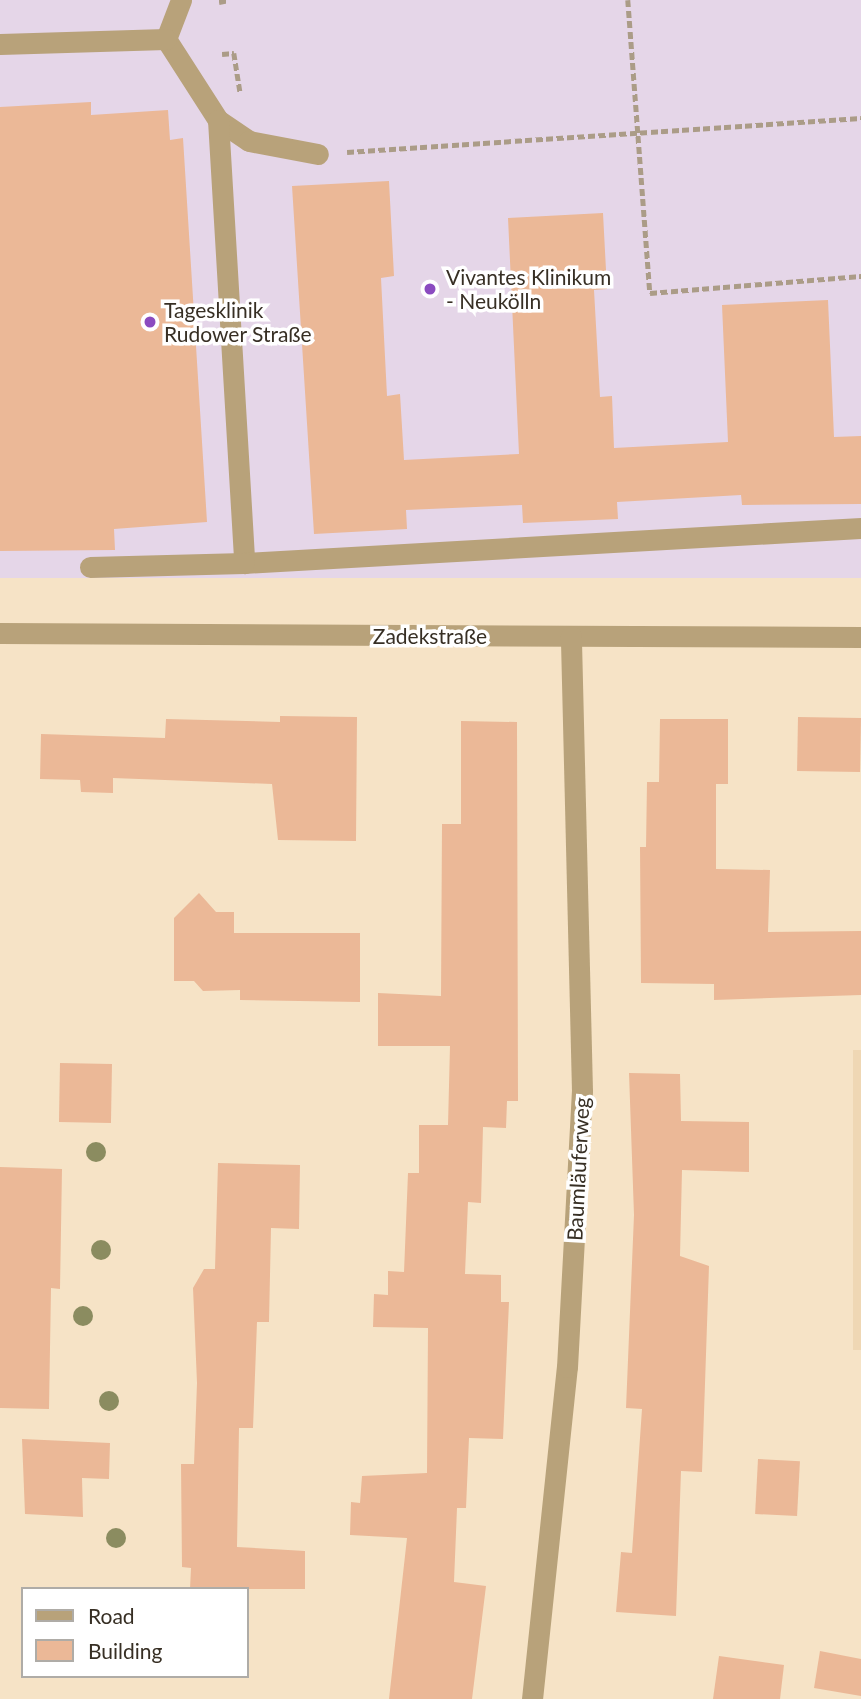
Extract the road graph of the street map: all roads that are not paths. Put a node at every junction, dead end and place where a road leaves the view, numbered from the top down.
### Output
1 (181, 0) edge
2 (166, 39) junction
3 (0, 44) edge
4 (218, 120) junction
5 (318, 154) road end
6 (861, 528) edge
7 (244, 563) junction
8 (90, 567) dead end
9 (0, 634) edge
10 (571, 636) junction
11 (861, 637) edge
12 (532, 1699) edge

1 - 2 street
2 - 3 street
2 - 4 street
4 - 5 street
4 - 7 street
6 - 7 street
7 - 8 street
9 - 10 street, Zadekstraße
10 - 11 street, Zadekstraße
10 - 12 street, Baumläuferweg

